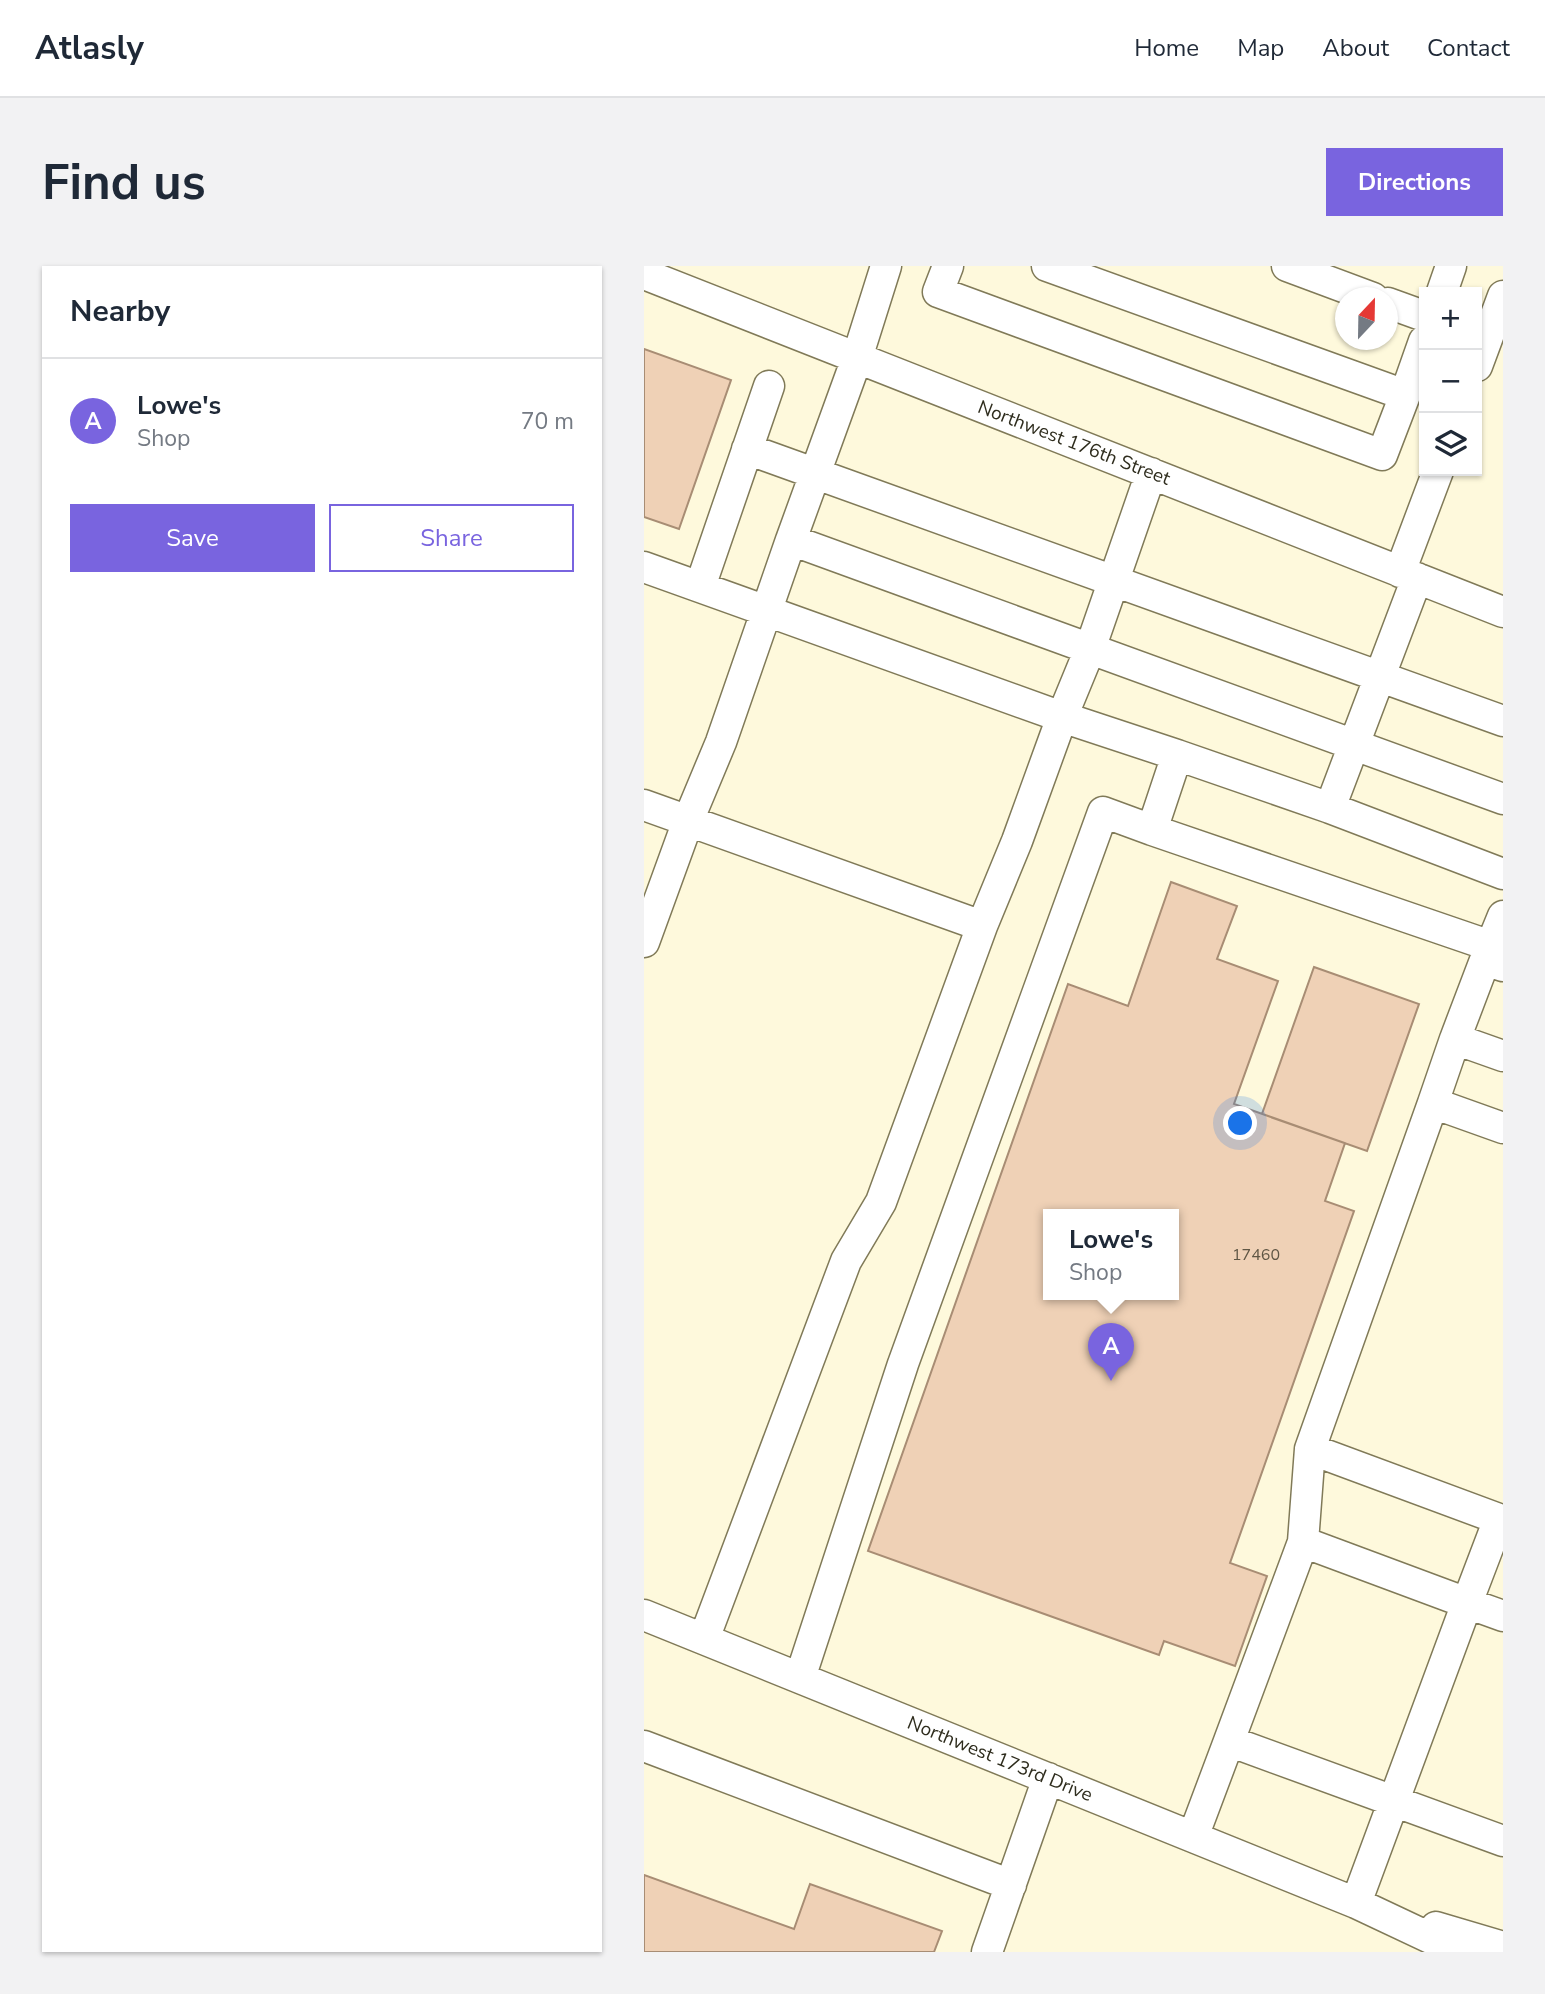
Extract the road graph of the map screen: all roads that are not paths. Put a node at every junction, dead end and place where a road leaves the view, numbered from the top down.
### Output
1 (886, 266) edge
2 (948, 266) edge
3 (1047, 266) edge
4 (1287, 266) edge
5 (1451, 266) edge
6 (644, 274) edge
7 (1343, 287) edge
8 (1444, 287) edge
9 (1503, 296) edge
10 (1398, 307) edge
11 (1419, 314) edge
12 (1486, 346) edge
13 (1421, 350) edge
14 (857, 358) junction
15 (769, 386) dead end
16 (1405, 395) junction
17 (747, 449) junction
18 (816, 472) junction
19 (1151, 473) junction
20 (1437, 476) edge
21 (791, 540) junction
22 (644, 567) edge
23 (1409, 575) junction
24 (1114, 580) junction
25 (700, 587) junction
26 (766, 611) junction
27 (1503, 612) edge
28 (1090, 649) junction
29 (1380, 677) junction
30 (1062, 717) junction
31 (1503, 721) edge
32 (1354, 745) junction
33 (1177, 755) junction
34 (1503, 799) edge
35 (644, 805) edge
36 (1330, 808) junction
37 (688, 821) junction
38 (1152, 830) junction
39 (1503, 874) edge
40 (655, 877) edge
41 (1503, 916) edge
42 (982, 926) junction
43 (644, 942) edge
44 (1493, 958) edge
45 (1455, 1039) junction
46 (1503, 1056) edge
47 (1433, 1103) junction
48 (1503, 1128) edge
49 (1310, 1449) junction
50 (1501, 1519) edge
51 (1303, 1542) junction
52 (1467, 1603) junction
53 (644, 1615) edge
54 (1503, 1616) edge
55 (705, 1639) junction
56 (800, 1678) junction
57 (1230, 1741) junction
58 (644, 1746) edge
59 (1048, 1778) junction
60 (1394, 1801) junction
61 (1193, 1837) junction
62 (1503, 1841) edge
63 (1011, 1885) junction
64 (1356, 1903) junction
65 (1503, 1947) edge
66 (987, 1952) edge
67 (1460, 1952) edge

1 - 14 street
2 - 16 street
3 - 16 street
4 - 7 street
5 - 8 street
6 - 14 street, Northwest 176th Street
9 - 12 street
10 - 11 street
13 - 16 street
14 - 18 street
14 - 19 street, Northwest 176th Street
15 - 17 street
17 - 18 street
17 - 25 street
18 - 21 street
18 - 24 street
19 - 23 street, Northwest 176th Street
19 - 24 street
20 - 23 street
21 - 26 street
21 - 28 street
22 - 25 street
23 - 27 street, Northwest 176th Street
23 - 29 street
24 - 28 street
24 - 29 street
25 - 26 street
26 - 30 street
26 - 37 street
28 - 30 street
28 - 32 street
29 - 31 street
29 - 32 street
30 - 33 street
30 - 42 street
32 - 34 street
32 - 36 street
33 - 36 street
33 - 38 street
35 - 37 street
36 - 39 street
37 - 40 street
37 - 42 street
38 - 44 street
38 - 56 street
40 - 43 street
41 - 44 street
42 - 55 street
44 - 45 street
45 - 46 street
45 - 47 street
47 - 48 street
47 - 49 street
49 - 50 street
49 - 51 street
50 - 52 street
51 - 52 street
51 - 57 street
52 - 54 street
52 - 60 street
53 - 55 street, Northwest 173rd Drive
55 - 56 street, Northwest 173rd Drive
56 - 59 street, Northwest 173rd Drive
57 - 60 street
57 - 61 street
58 - 63 street
59 - 61 street, Northwest 173rd Drive
59 - 63 street
60 - 62 street
60 - 64 street
61 - 64 street, Northwest 173rd Drive
63 - 66 street
64 - 65 street, Northwest 173rd Drive
64 - 67 street, Northwest 173rd Drive

